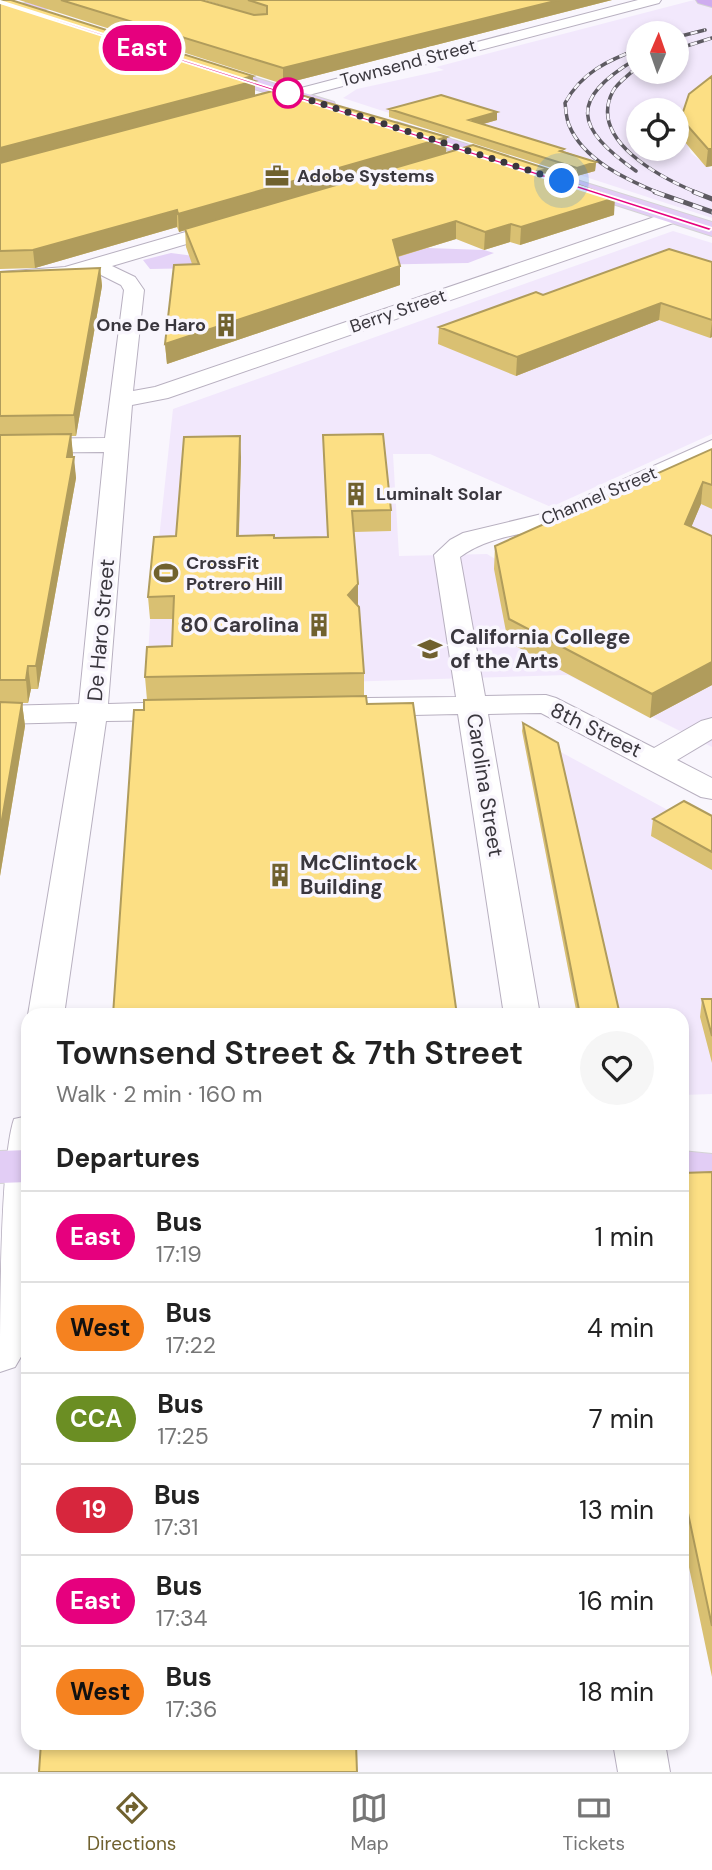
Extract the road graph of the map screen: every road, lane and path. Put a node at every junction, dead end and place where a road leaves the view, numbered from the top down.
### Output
1 (65, 0) edge
2 (654, 0) edge
3 (704, 0) edge
4 (0, 2) edge
5 (712, 2) edge
6 (21, 9) junction
7 (0, 13) edge
8 (57, 20) edge
9 (191, 63) edge
10 (290, 94) junction
11 (244, 107) edge
12 (351, 113) edge
13 (376, 121) edge
14 (474, 153) junction
15 (442, 163) edge
16 (672, 217) junction
17 (245, 220) edge
18 (712, 229) edge
19 (96, 265) junction
20 (0, 278) edge
21 (122, 400) junction
22 (117, 444) junction
23 (0, 446) edge
24 (712, 447) edge
25 (447, 555) joint
26 (472, 705) junction
27 (335, 708) edge
28 (203, 711) edge
29 (93, 713) junction
30 (0, 715) edge
31 (712, 727) edge
32 (655, 760) junction
33 (712, 790) edge
34 (47, 1008) edge
35 (521, 1008) edge
36 (712, 1148) edge
37 (689, 1149) edge
38 (20, 1157) edge
39 (689, 1168) edge
40 (712, 1170) edge
41 (0, 1355) edge
42 (640, 1750) edge
43 (644, 1772) edge

1 - 6 main road
2 - 10 street, Townsend Street
3 - 5 highway
4 - 6 main road
6 - 7 main road
6 - 8 main road
9 - 10 main road
10 - 11 street, Townsend Street
10 - 12 main road
13 - 14 main road
14 - 15 street
14 - 16 main road
16 - 18 main road
16 - 21 street, Berry Street
17 - 19 street
19 - 20 street
19 - 21 street, De Haro Street
21 - 22 street, De Haro Street
22 - 23 street
22 - 29 street, De Haro Street
24 - 25 street, Channel Street
25 - 26 street, Carolina Street
26 - 27 street, 8th Street
26 - 32 street, 8th Street
26 - 35 street, Carolina Street
28 - 29 street
29 - 30 street
29 - 34 street, De Haro Street
31 - 32 street
32 - 33 street, 8th Street
36 - 37 main road
38 - 41 street
39 - 40 main road
42 - 43 street

